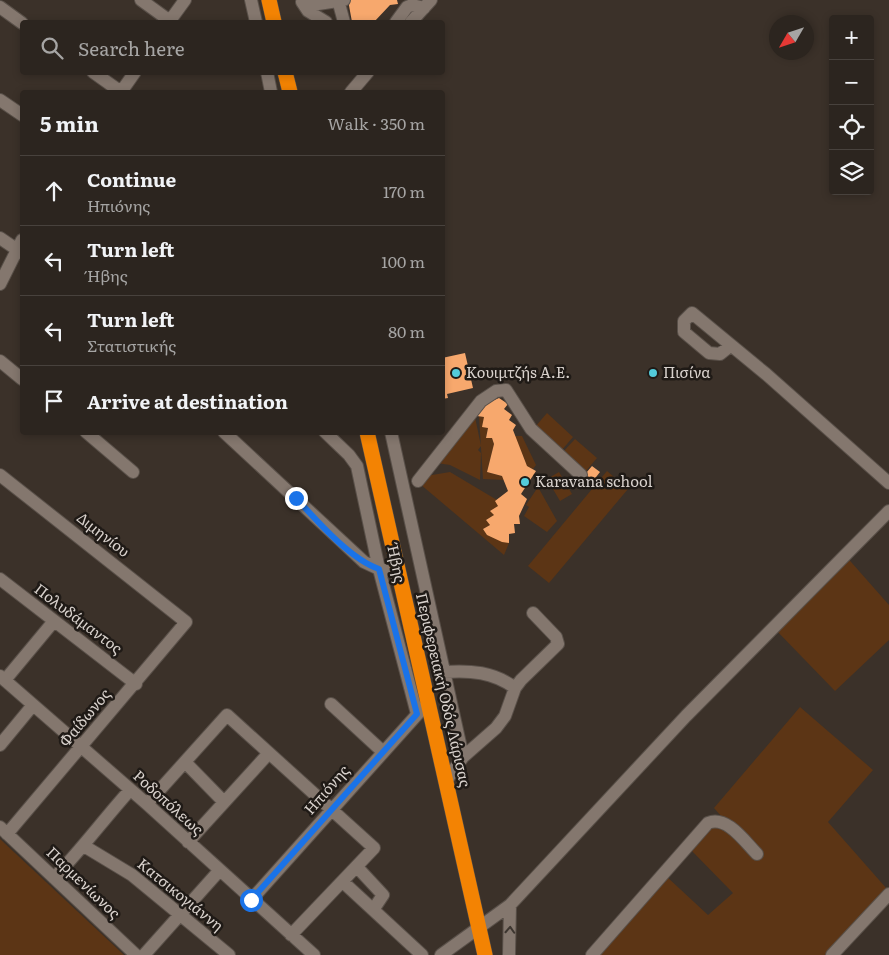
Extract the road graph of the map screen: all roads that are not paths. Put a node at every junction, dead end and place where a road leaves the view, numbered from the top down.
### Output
1 (141, 0) edge
2 (185, 0) edge
3 (251, 0) edge
4 (269, 0) edge
5 (342, 2) edge
6 (428, 3) edge
7 (3, 5) edge
8 (307, 5) edge
9 (167, 20) edge
10 (171, 20) edge
11 (256, 20) edge
12 (274, 20) edge
13 (326, 20) edge
14 (346, 20) edge
15 (398, 20) edge
16 (413, 20) edge
17 (20, 21) edge
18 (97, 75) edge
19 (133, 75) edge
20 (268, 75) edge
21 (286, 75) edge
22 (365, 75) edge
23 (118, 90) edge
24 (122, 90) edge
25 (271, 90) edge
26 (290, 90) edge
27 (353, 90) edge
28 (0, 100) edge
29 (20, 114) edge
30 (0, 238) edge
31 (20, 248) edge
32 (20, 250) edge
33 (0, 284) edge
34 (730, 346) junction
35 (0, 361) edge
36 (20, 377) edge
37 (90, 435) edge
38 (227, 435) edge
39 (328, 435) edge
40 (368, 435) edge
41 (392, 435) edge
42 (133, 472) dead end
43 (0, 474) edge
44 (581, 475) dead end
45 (418, 481) dead end
46 (889, 484) edge
47 (889, 512) edge
48 (379, 569) junction
49 (399, 573) junction
50 (0, 579) edge
51 (533, 613) dead end
52 (54, 621) junction
53 (186, 622) joint
54 (444, 672) junction
55 (2, 678) edge
56 (136, 684) junction
57 (515, 688) junction
58 (428, 703) junction
59 (331, 704) dead end
60 (33, 705) junction
61 (417, 714) junction
62 (0, 745) edge
63 (82, 748) junction
64 (382, 751) junction
65 (269, 753) junction
66 (463, 757) junction
67 (185, 762) junction
68 (446, 781) junction
69 (130, 790) junction
70 (224, 802) junction
71 (147, 804) junction
72 (332, 810) junction
73 (2, 830) edge
74 (188, 842) junction
75 (84, 846) junction
76 (757, 854) dead end
77 (357, 867) junction
78 (219, 871) junction
79 (54, 878) junction
80 (343, 882) junction
81 (889, 894) edge
82 (251, 900) junction
83 (510, 905) junction
84 (373, 910) junction
85 (181, 913) junction
86 (479, 928) junction
87 (291, 935) junction
88 (136, 955) edge
89 (144, 955) edge
90 (228, 955) edge
91 (314, 955) edge
92 (422, 955) edge
93 (442, 955) edge
94 (485, 955) edge
95 (509, 955) edge
96 (592, 955) edge
97 (832, 955) edge

1 - 9 street
2 - 10 street
3 - 11 street
4 - 12 highway
5 - 8 street
5 - 14 street
6 - 15 street
6 - 16 street
7 - 17 street
8 - 13 street
18 - 23 street
19 - 24 street
20 - 25 street
21 - 26 highway
22 - 27 street
28 - 29 street
30 - 31 street
32 - 33 street
34 - 34 street
34 - 46 street
35 - 36 street
37 - 42 street
38 - 48 street
39 - 48 street, Ήβης
40 - 49 highway, Περιφερειακή Οδός Λάρισας
41 - 54 street
43 - 53 street, Διμηνίου
44 - 45 street
47 - 83 street
48 - 49 street
48 - 61 street, Ήβης
49 - 58 highway, Περιφερειακή Οδός Λάρισας
50 - 52 street, Πολυδάμαντος
51 - 57 street
52 - 55 street
52 - 56 street, Πολυδάμαντος
53 - 56 street, Φαίδωνος
54 - 57 street
54 - 66 street
55 - 60 street, Ροδοπόλεως
56 - 63 street, Φαίδωνος
57 - 66 street
58 - 61 street, Ηπιόνης
58 - 68 highway, Περιφερειακή Οδός Λάρισας
59 - 64 street
60 - 62 street
60 - 63 street, Ροδοπόλεως
61 - 64 street, Ηπιόνης
63 - 69 street, Ροδοπόλεως
63 - 73 street, Φαίδωνος
64 - 72 street, Ηπιόνης
65 - 67 street
65 - 70 street
65 - 72 street
66 - 68 street
67 - 70 street
67 - 71 street
68 - 86 highway, Περιφερειακή Οδός Λάρισας
69 - 71 street, Ροδοπόλεως
69 - 75 street
70 - 74 street
71 - 74 street, Ροδοπόλεως
72 - 77 street
72 - 82 street, Ηπιόνης
73 - 79 street, Παρμενίωνος
74 - 78 street, Ροδοπόλεως
75 - 79 street
75 - 85 street, Κατσικογιάννη
76 - 96 street
77 - 80 street
77 - 84 street
78 - 82 street, Ροδοπόλεως
78 - 85 street
79 - 88 street, Παρμενίωνος
80 - 84 street
80 - 87 street
81 - 97 street
82 - 87 street, Ροδοπόλεως
83 - 86 street
95 -> 83 street
84 - 92 street
85 - 89 street
85 - 90 street, Κατσικογιάννη
86 - 93 street
86 - 94 highway, Περιφερειακή Οδός Λάρισας
87 - 91 street, Ροδοπόλεως

